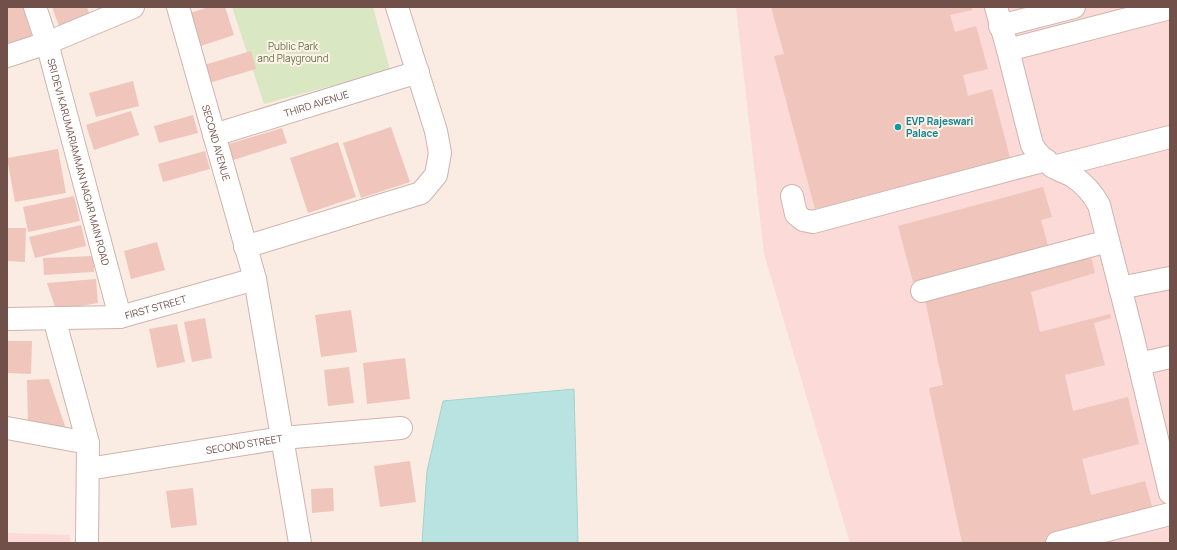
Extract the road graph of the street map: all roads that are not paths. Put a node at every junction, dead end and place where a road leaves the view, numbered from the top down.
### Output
1 (35, 7) edge
2 (133, 7) edge
3 (178, 7) edge
4 (397, 7) edge
5 (1074, 7) edge
6 (1170, 8) edge
7 (998, 16) edge
8 (47, 43) junction
9 (1008, 50) junction
10 (7, 56) edge
11 (418, 72) junction
12 (214, 135) junction
13 (1170, 137) edge
14 (1050, 163) junction
15 (792, 196) dead end
16 (1108, 241) junction
17 (245, 247) junction
18 (1170, 278) edge
19 (255, 279) junction
20 (1120, 288) junction
21 (922, 291) dead end
22 (120, 317) junction
23 (54, 318) junction
24 (7, 319) edge
25 (1170, 357) edge
26 (1139, 364) junction
27 (7, 428) edge
28 (401, 428) dead end
29 (282, 438) junction
30 (88, 443) junction
31 (1164, 449) edge
32 (88, 468) junction
33 (1170, 493) edge
34 (1170, 514) edge
35 (87, 543) edge
36 (300, 543) edge
37 (1057, 543) edge

1 - 8 street, SRI DEVI KARUMARIAMMAN NAGAR MAIN ROAD
2 - 8 street
3 - 12 street, SECOND AVENUE
4 - 11 street
5 - 7 street
6 - 9 street
7 - 9 street
8 - 10 street
8 - 22 street, SRI DEVI KARUMARIAMMAN NAGAR MAIN ROAD
9 - 14 street
11 - 12 street, THIRD AVENUE
11 - 17 street
12 - 17 street, SECOND AVENUE
13 - 14 street
14 - 15 street
14 - 16 street
16 - 20 street
16 - 21 street
17 - 19 street, SECOND AVENUE
18 - 20 street
19 - 22 street, FIRST STREET
19 - 29 street, SECOND AVENUE
20 - 26 street
22 - 23 street, FIRST STREET
23 - 24 street, FIRST STREET
23 - 30 street
25 - 26 street
26 - 31 street
27 - 30 street
28 - 29 street, SECOND STREET
29 - 32 street, SECOND STREET
29 - 36 street, SECOND AVENUE
30 - 32 street
31 - 33 street
32 - 35 street
34 - 37 street

